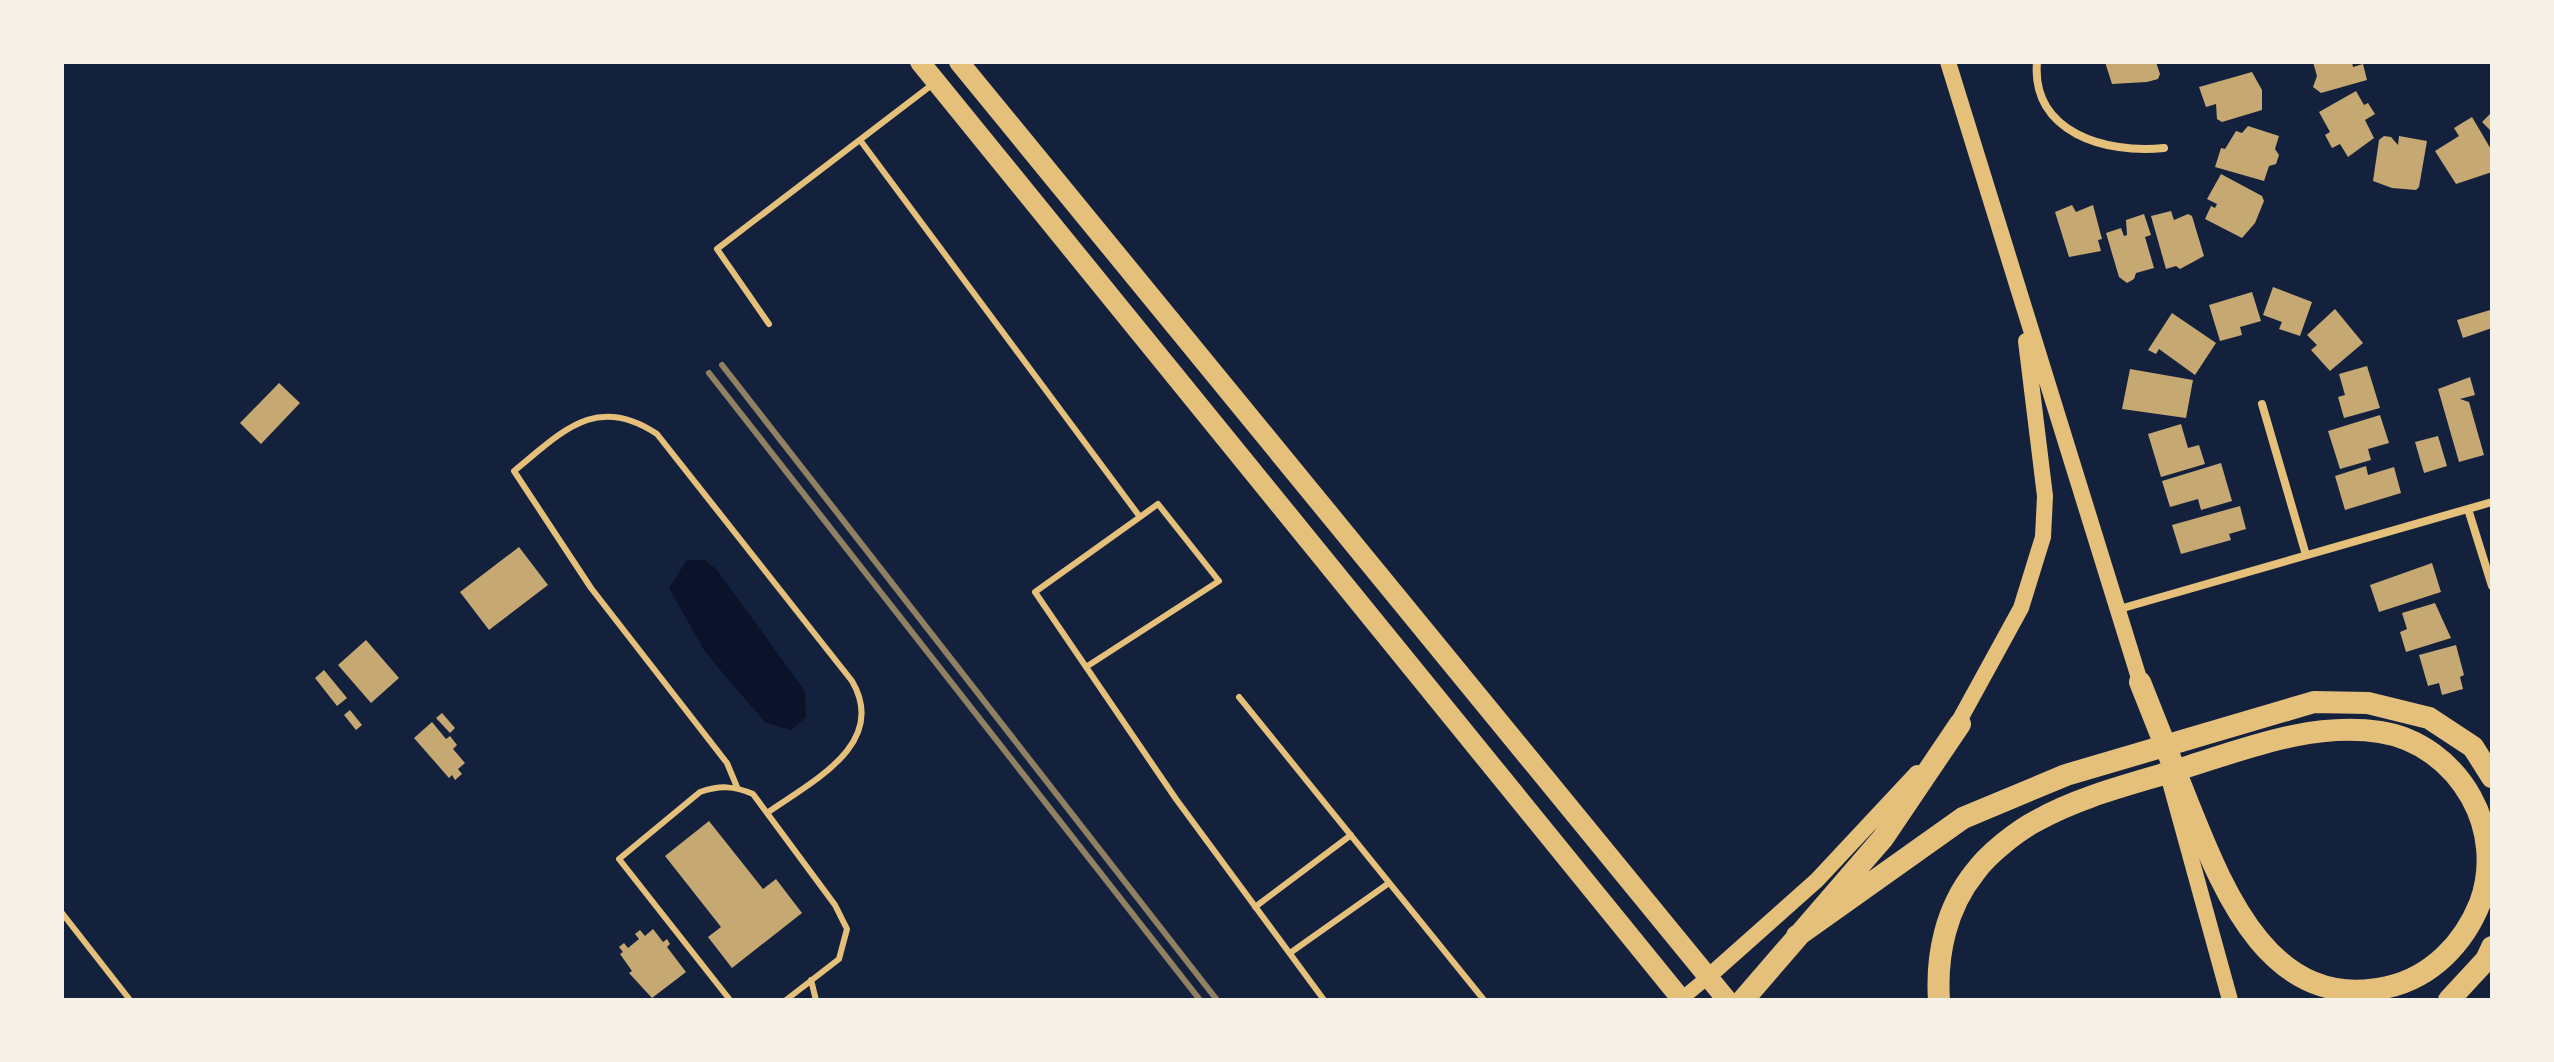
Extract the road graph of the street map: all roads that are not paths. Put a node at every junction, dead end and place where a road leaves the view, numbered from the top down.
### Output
1 (920, 62) edge
2 (959, 62) edge
3 (1948, 62) edge
4 (2037, 62) edge
5 (936, 82) junction
6 (860, 140) junction
7 (2164, 148) dead end
8 (2020, 296) junction
9 (769, 324) dead end
10 (2262, 404) dead end
11 (2492, 502) edge
12 (2468, 509) junction
13 (1140, 517) junction
14 (2306, 555) junction
15 (2492, 586) edge
16 (2115, 610) junction
17 (1086, 667) junction
18 (2140, 682) joint
19 (1239, 697) dead end
20 (1960, 724) junction
21 (2492, 777) edge
22 (737, 787) junction
23 (767, 813) junction
24 (2192, 833) junction
25 (1351, 835) junction
26 (1389, 883) junction
27 (1255, 907) junction
28 (62, 913) edge
29 (1797, 936) junction
30 (2492, 947) edge
31 (1290, 953) junction
32 (1708, 977) junction
33 (811, 980) junction
34 (130, 1000) edge
35 (730, 1000) edge
36 (786, 1000) edge
37 (816, 1000) edge
38 (1324, 1000) edge
39 (1484, 1000) edge
40 (1681, 1000) edge
41 (1727, 1000) edge
42 (1743, 1000) edge
43 (1939, 1000) edge
44 (2230, 1000) edge
45 (2449, 1000) edge

1 - 5 main road
2 - 32 main road
3 - 8 main road
4 - 7 street
5 - 6 lane
5 - 40 main road
6 - 9 lane
6 - 13 lane
8 - 16 main road
8 - 20 main road
10 - 14 street
11 - 12 street
12 - 14 street
12 - 15 street
13 - 17 lane
13 - 17 lane
14 - 16 street
16 - 18 main road
17 - 27 lane
18 - 24 highway
19 - 25 lane
20 - 29 highway
20 - 32 main road
21 - 29 highway
22 - 23 lane
22 - 23 lane
22 - 35 lane
23 - 33 lane
24 - 43 highway
24 - 44 main road
25 - 26 lane
25 - 27 lane
26 - 31 lane
26 - 39 lane
27 - 31 lane
28 - 34 lane
29 - 42 highway
30 - 45 highway
31 - 38 lane
32 - 40 street
32 - 41 main road
33 - 36 lane
33 - 37 lane

